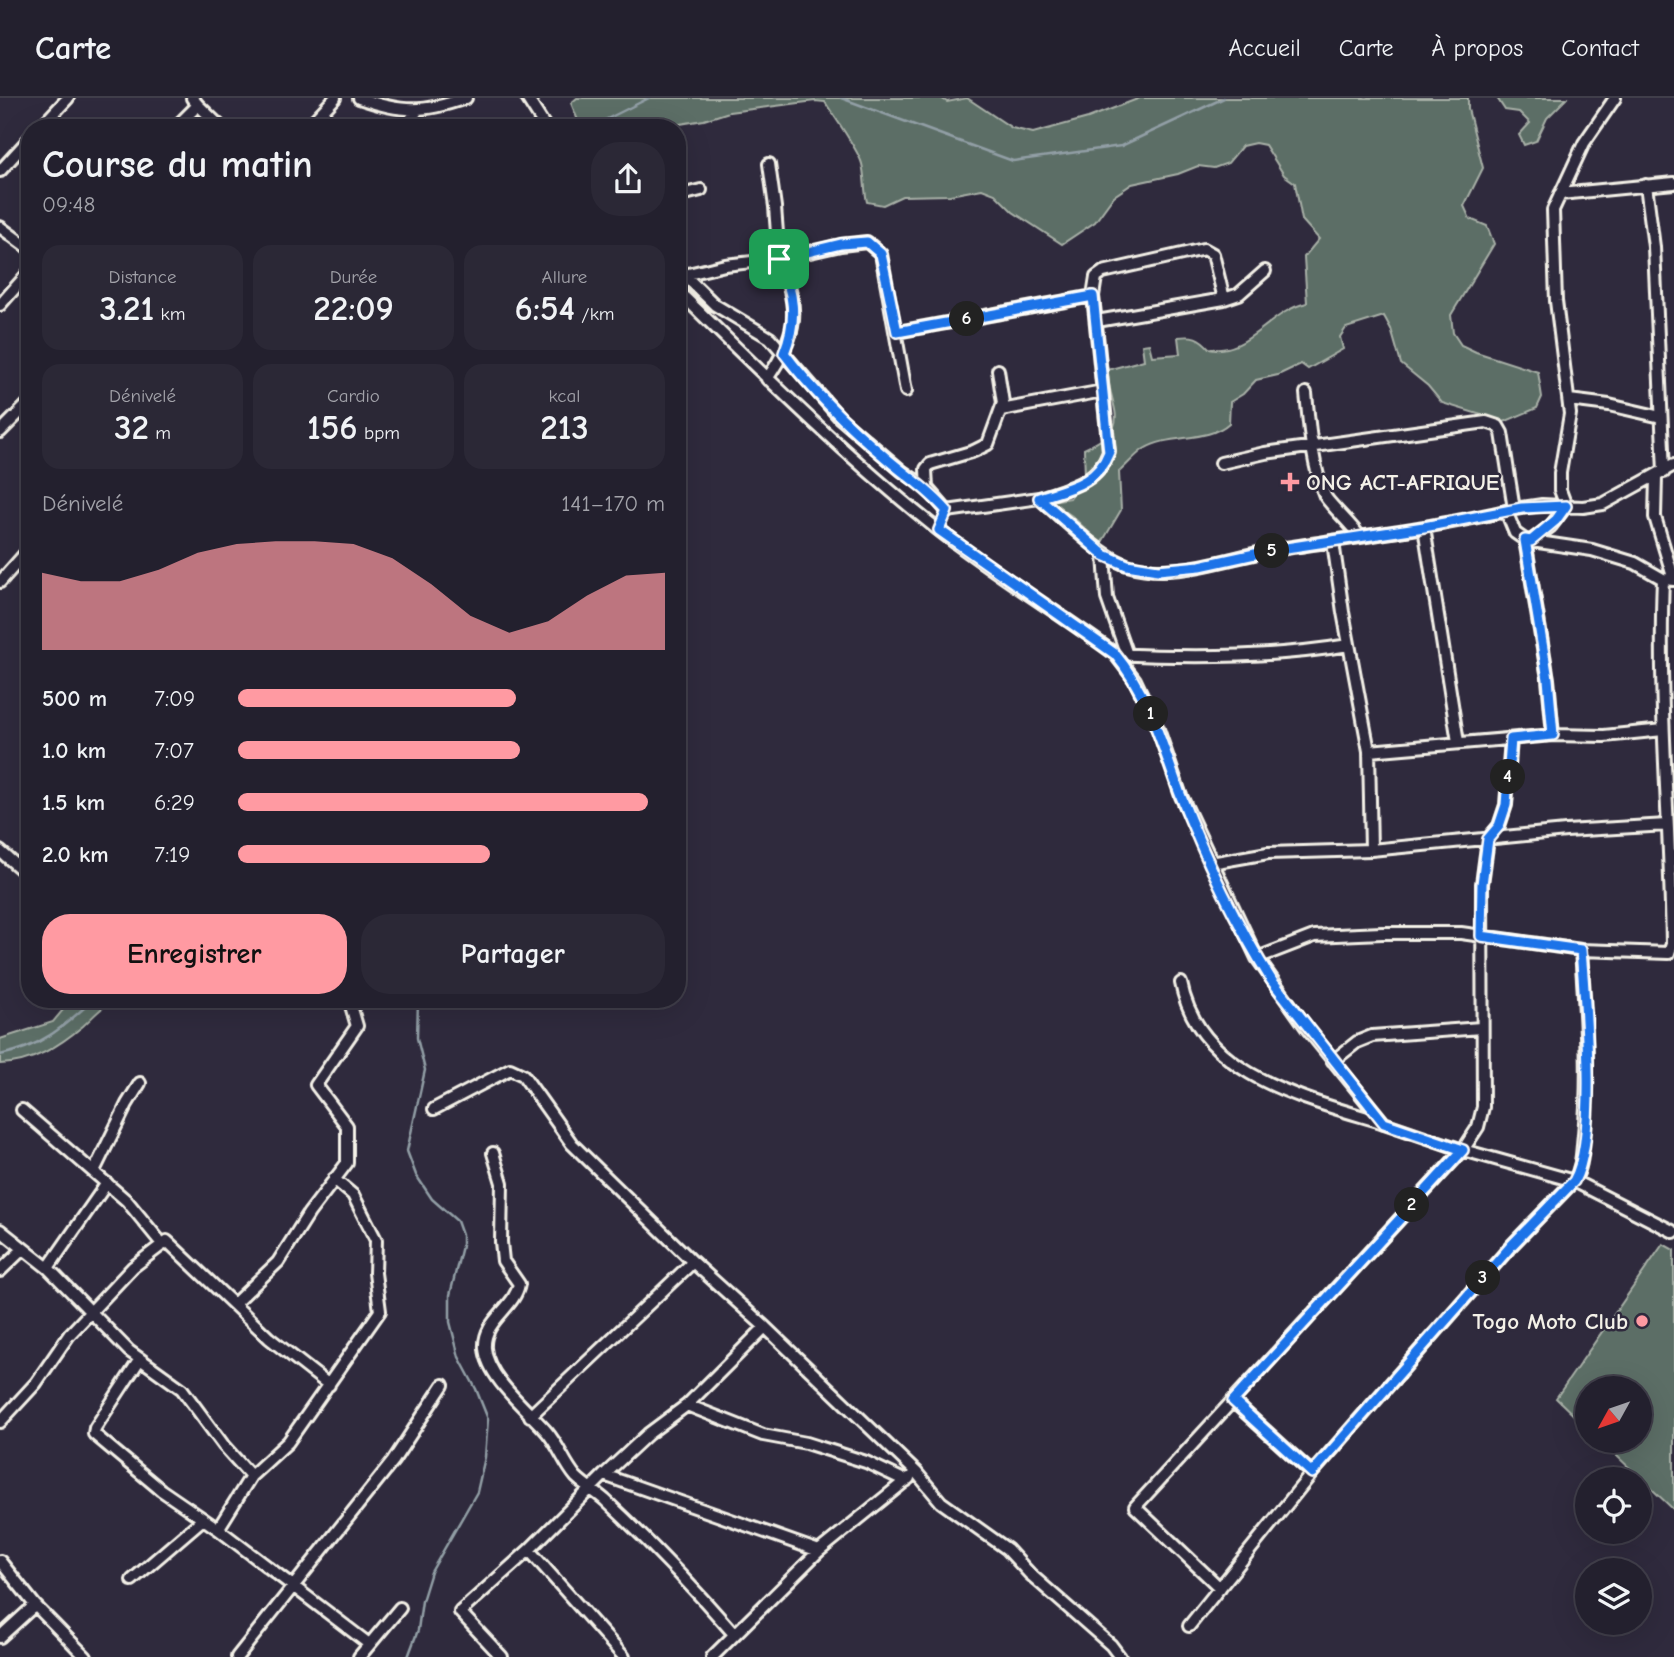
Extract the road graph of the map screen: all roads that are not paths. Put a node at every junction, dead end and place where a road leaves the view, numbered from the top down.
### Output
1 (68, 98) edge
2 (335, 98) edge
3 (359, 98) edge
4 (466, 98) edge
5 (527, 98) edge
6 (1615, 98) edge
7 (195, 102) edge
8 (417, 111) junction
9 (48, 119) edge
10 (182, 119) edge
11 (213, 119) edge
12 (315, 119) edge
13 (411, 119) edge
14 (540, 119) edge
15 (21, 148) edge
16 (769, 164) dead end
17 (0, 171) edge
18 (1674, 183) edge
19 (1646, 185) junction
20 (701, 191) dead end
21 (686, 194) edge
22 (1560, 194) junction
23 (0, 227) edge
24 (21, 242) edge
25 (779, 259) junction
26 (1265, 271) dead end
27 (686, 272) edge
28 (686, 279) edge
29 (21, 281) edge
30 (1093, 296) junction
31 (686, 299) edge
32 (1224, 299) junction
33 (0, 305) edge
34 (1097, 321) junction
35 (897, 332) junction
36 (784, 353) junction
37 (998, 370) dead end
38 (767, 379) junction
39 (906, 391) dead end
40 (1103, 391) junction
41 (1306, 393) dead end
42 (1569, 400) junction
43 (1001, 410) junction
44 (21, 411) edge
45 (1661, 417) junction
46 (0, 432) edge
47 (1313, 448) junction
48 (1221, 463) dead end
49 (1674, 465) edge
50 (1660, 475) junction
51 (927, 488) junction
52 (1039, 498) junction
53 (1566, 506) junction
54 (1510, 510) junction
55 (947, 511) junction
56 (1424, 527) junction
57 (939, 530) junction
58 (1360, 537) junction
59 (1528, 540) junction
60 (1333, 542) junction
61 (1104, 555) junction
62 (21, 558) edge
63 (1670, 580) edge
64 (0, 582) edge
65 (1349, 645) junction
66 (1121, 654) junction
67 (1663, 730) junction
68 (1553, 735) junction
69 (1511, 739) junction
70 (1458, 742) junction
71 (1369, 751) junction
72 (1670, 769) edge
73 (1667, 825) junction
74 (1488, 839) junction
75 (1371, 850) junction
76 (0, 851) edge
77 (1211, 863) junction
78 (21, 869) edge
79 (1481, 936) junction
80 (1581, 950) junction
81 (1257, 958) junction
82 (1181, 983) dead end
83 (352, 1008) edge
84 (1481, 1028) junction
85 (1333, 1061) junction
86 (140, 1083) dead end
87 (434, 1109) dead end
88 (22, 1110) dead end
89 (1384, 1123) junction
90 (1463, 1150) junction
91 (493, 1153) dead end
92 (94, 1171) junction
93 (334, 1179) junction
94 (1574, 1181) junction
95 (107, 1183) junction
96 (0, 1230) edge
97 (1674, 1233) edge
98 (163, 1245) junction
99 (23, 1249) junction
100 (693, 1262) junction
101 (48, 1268) junction
102 (0, 1271) edge
103 (234, 1303) junction
104 (92, 1311) junction
105 (765, 1326) junction
106 (140, 1359) junction
107 (329, 1385) junction
108 (443, 1385) dead end
109 (1233, 1401) junction
110 (687, 1405) junction
111 (530, 1416) junction
112 (0, 1422) edge
113 (916, 1472) junction
114 (1312, 1473) junction
115 (604, 1475) junction
116 (251, 1476) junction
117 (906, 1481) junction
118 (592, 1490) junction
119 (203, 1519) junction
120 (218, 1529) junction
121 (529, 1550) junction
122 (819, 1551) junction
123 (0, 1561) edge
124 (132, 1580) dead end
125 (293, 1585) junction
126 (1220, 1588) junction
127 (35, 1605) junction
128 (400, 1608) dead end
129 (1189, 1626) dead end
130 (734, 1634) junction
131 (0, 1637) edge
132 (369, 1644) junction
133 (86, 1657) edge
134 (237, 1657) edge
135 (359, 1657) edge
136 (502, 1657) edge
137 (624, 1657) edge
138 (712, 1657) edge
139 (1120, 1657) edge

1 - 9 street
2 - 12 street
3 - 8 street
4 - 8 street
5 - 14 street
6 - 22 street
7 - 10 street
7 - 11 street
8 - 13 street
15 - 17 street
16 - 25 street
18 - 19 street
19 - 22 street
19 - 45 street
20 - 21 street
22 - 42 street
23 - 24 street
25 - 27 street
25 - 35 street
25 - 36 street
26 - 32 street
28 - 36 street
29 - 33 street
30 - 32 street
30 - 34 street
30 - 35 street
31 - 38 street
32 - 34 street
34 - 40 street
35 - 39 street
36 - 38 street
36 - 51 street
37 - 43 street
38 - 57 street
40 - 43 street
40 - 52 street
41 - 47 street
42 - 45 street
42 - 53 street
43 - 51 street
44 - 46 street
45 - 50 street
47 - 48 street
47 - 54 street
47 - 58 street
49 - 50 street
50 - 53 street
50 - 63 street
51 - 55 street
52 - 55 street
52 - 61 street
53 - 54 street
53 - 59 street
54 - 56 street
54 - 59 street
55 - 57 street
56 - 58 street
56 - 70 street
57 - 66 street
58 - 60 street
59 - 63 street
59 - 68 street
60 - 61 street
60 - 65 street
61 - 66 street
62 - 64 street
63 - 67 street
65 - 66 street
65 - 71 street
66 - 77 street
67 - 68 street
67 - 72 street
68 - 69 street
69 - 70 street
69 - 74 street
70 - 71 street
71 - 75 street
72 - 73 street
73 - 74 street
73 - 80 street
74 - 75 street
74 - 79 street
75 - 77 street
76 - 78 street
77 - 81 street
79 - 80 street
79 - 81 street
79 - 84 street
80 - 94 street
81 - 85 street
82 - 89 street
83 - 93 street
84 - 85 street
84 - 90 street
85 - 89 street
86 - 92 street
87 - 100 street
88 - 92 street
89 - 90 street
90 - 94 street
90 - 109 street
91 - 111 street
92 - 95 street
93 - 103 street
93 - 107 street
94 - 97 street
94 - 114 street
95 - 98 street
95 - 101 street
96 - 99 street
98 - 103 street
98 - 104 street
99 - 101 street
99 - 102 street
100 - 105 street
100 - 111 street
101 - 104 street
103 - 107 street
104 - 106 street
104 - 112 street
105 - 110 street
105 - 113 street
106 - 116 street
106 - 119 street
107 - 116 street
108 - 125 street
109 - 114 street
109 - 126 street
110 - 115 street
110 - 117 street
111 - 118 street
113 - 117 street
113 - 139 street
114 - 126 street
115 - 118 street
115 - 122 street
116 - 120 street
117 - 122 street
118 - 121 street
118 - 130 street
119 - 120 street
119 - 124 street
120 - 125 street
121 - 136 street
121 - 137 street
122 - 130 street
123 - 127 street
125 - 132 street
125 - 134 street
126 - 129 street
127 - 131 street
127 - 133 street
128 - 132 street
130 - 138 street
132 - 135 street

